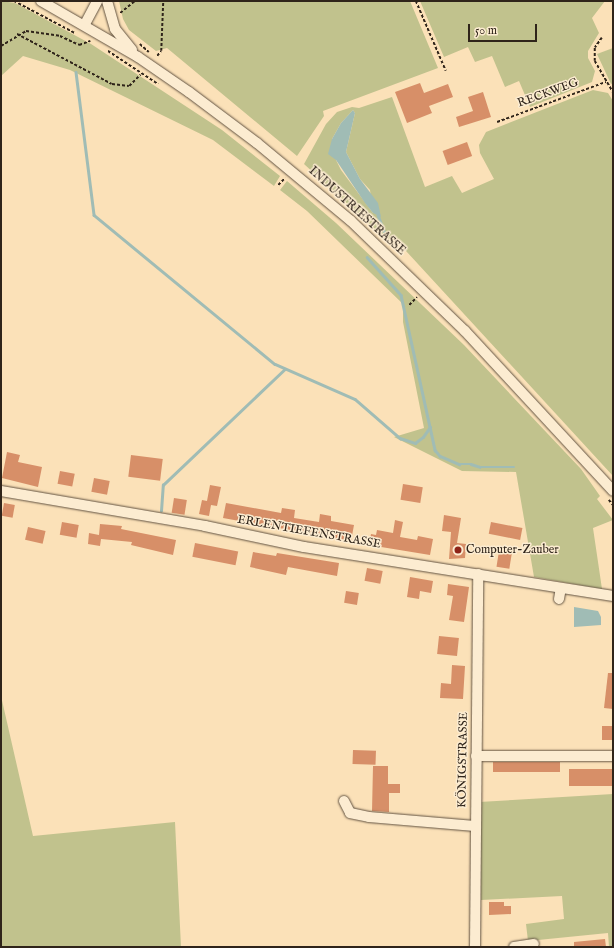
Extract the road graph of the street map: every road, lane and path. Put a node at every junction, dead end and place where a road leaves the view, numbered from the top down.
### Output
1 (14, 1) edge
2 (41, 1) edge
3 (97, 1) edge
4 (107, 1) edge
5 (135, 1) edge
6 (163, 1) edge
7 (416, 1) edge
8 (116, 14) dead end
9 (85, 24) junction
10 (76, 33) dead end
11 (17, 34) junction
12 (83, 37) dead end
13 (602, 38) dead end
14 (90, 40) junction
15 (96, 44) dead end
16 (1, 46) edge
17 (103, 48) dead end
18 (157, 56) dead end
19 (138, 57) junction
20 (446, 71) dead end
21 (140, 75) dead end
22 (606, 82) junction
23 (165, 88) dead end
24 (613, 92) edge
25 (497, 122) dead end
26 (280, 172) dead end
27 (292, 182) dead end
28 (412, 291) dead end
29 (423, 302) dead end
30 (1, 490) edge
31 (611, 495) edge
32 (613, 505) edge
33 (478, 574) junction
34 (561, 588) junction
35 (613, 596) edge
36 (559, 599) dead end
37 (476, 756) junction
38 (613, 756) edge
39 (344, 801) dead end
40 (475, 826) junction
41 (534, 944) dead end
42 (475, 947) edge
43 (514, 947) edge

1 - 10 path
2 - 9 street, INDUSTRIESTRASSE
3 - 9 street
4 - 19 street
5 - 8 path
6 - 18 path
7 - 20 path
9 - 19 street, INDUSTRIESTRASSE
11 - 14 path
11 - 16 path
11 - 21 path
12 - 14 path
13 - 22 path
14 - 15 path
17 - 23 path
19 - 31 street, INDUSTRIESTRASSE
22 - 24 path
22 - 25 path, RECKWEG
26 - 27 path
28 - 29 path
30 - 33 street, ERLENTIEFENSTRASSE
31 - 32 path
33 - 34 street, ERLENTIEFENSTRASSE
33 - 37 street, KÖNIGSTRASSE
34 - 35 street, ERLENTIEFENSTRASSE
34 - 36 street
37 - 38 street
37 - 40 street, KÖNIGSTRASSE
39 - 40 street
40 - 42 street, KÖNIGSTRASSE
41 - 43 street

